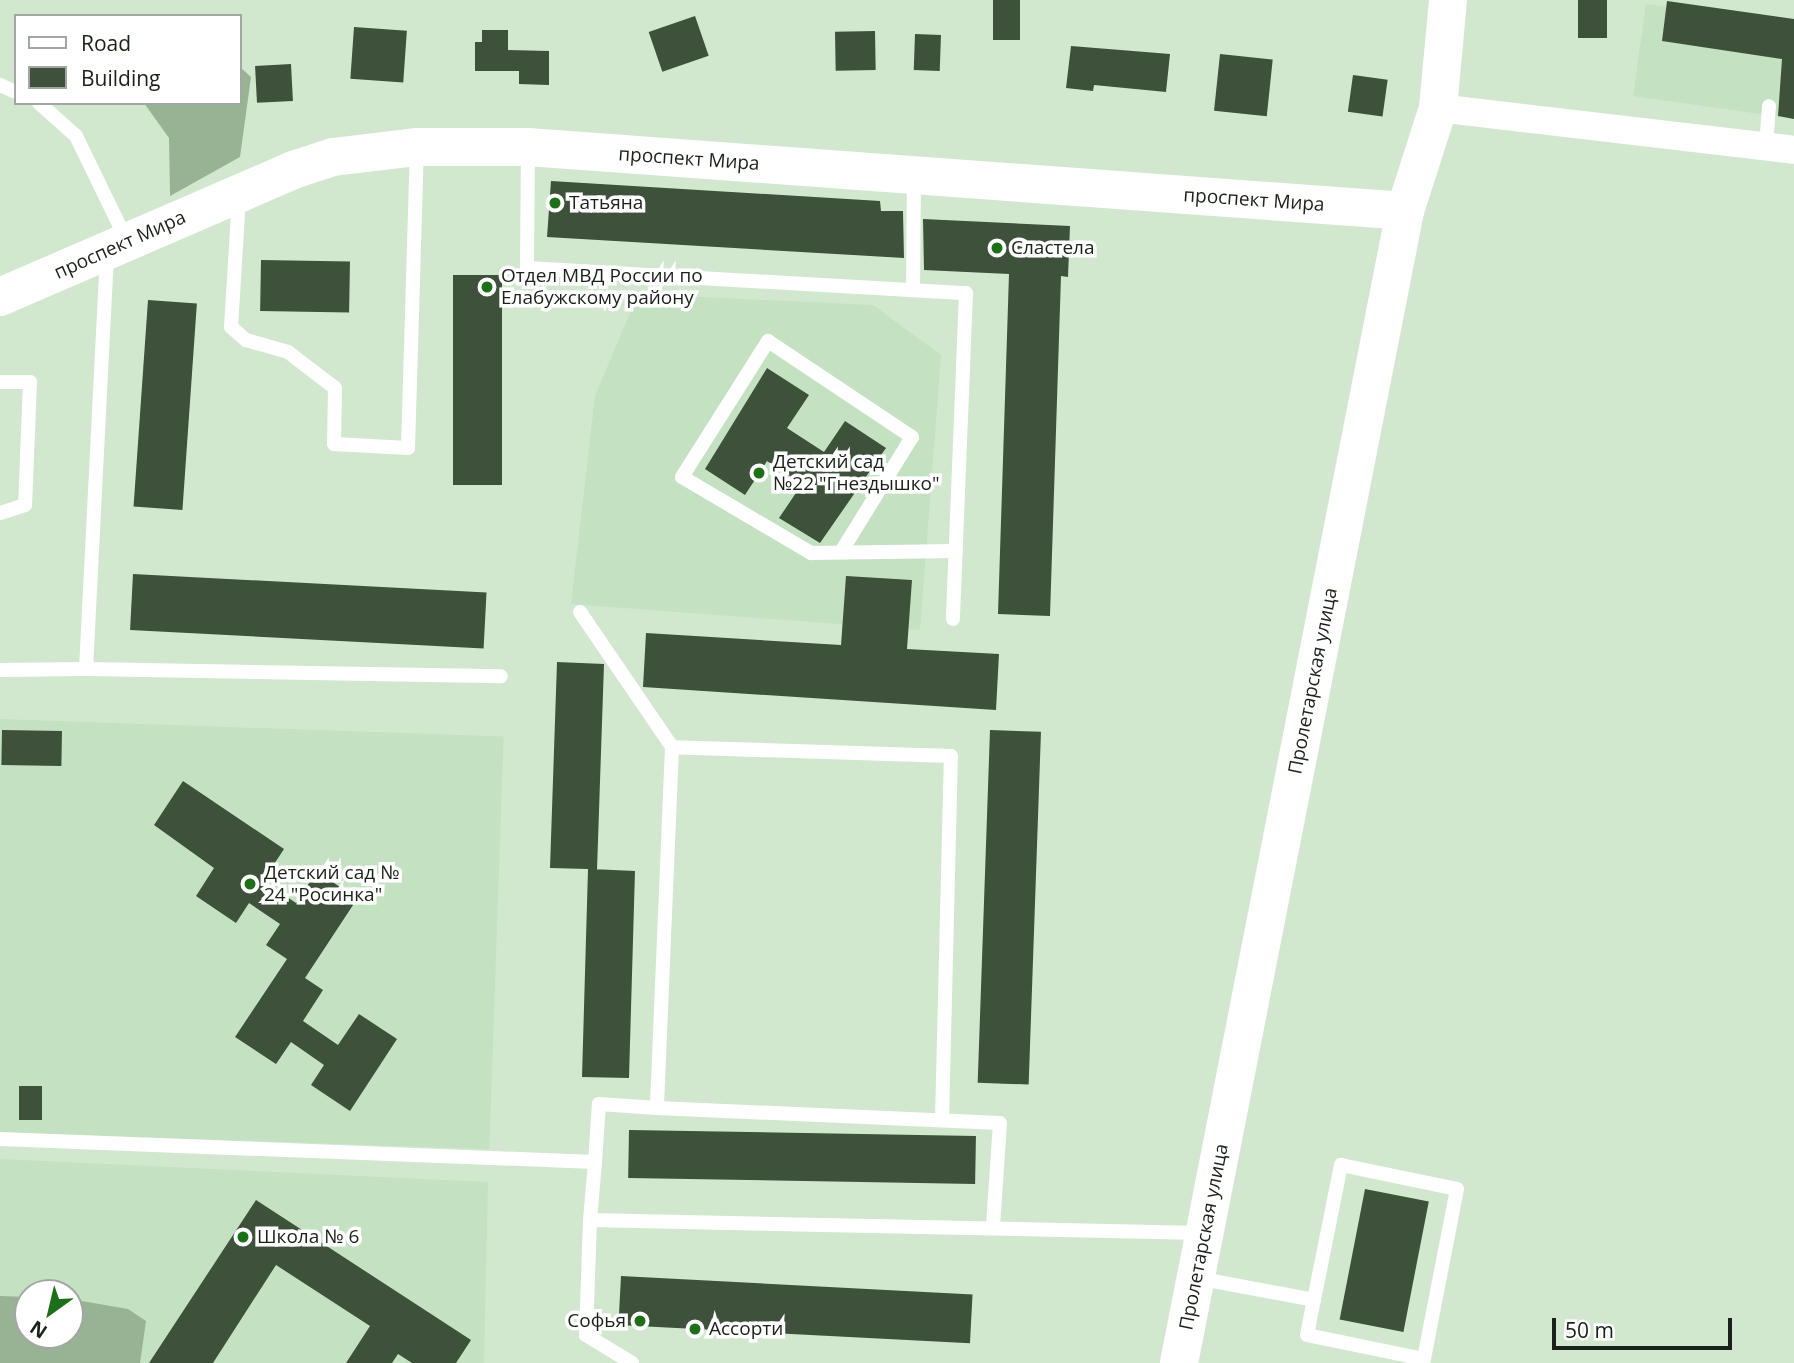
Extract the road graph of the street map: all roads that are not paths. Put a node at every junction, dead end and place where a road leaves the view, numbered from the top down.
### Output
1 (1448, 0) edge
2 (41, 105) edge
3 (1769, 106) dead end
4 (1438, 108) junction
5 (1766, 146) junction
6 (418, 147) junction
7 (528, 147) junction
8 (1794, 150) edge
9 (914, 175) junction
10 (239, 193) junction
11 (1405, 211) junction
12 (117, 246) junction
13 (913, 290) junction
14 (0, 297) edge
15 (0, 382) edge
16 (0, 513) edge
17 (956, 551) junction
18 (841, 552) junction
19 (580, 611) dead end
20 (953, 620) dead end
21 (86, 669) junction
22 (0, 670) edge
23 (501, 676) dead end
24 (672, 747) junction
25 (657, 1108) junction
26 (942, 1120) junction
27 (0, 1139) edge
28 (595, 1162) junction
29 (590, 1220) junction
30 (993, 1227) junction
31 (1204, 1233) junction
32 (1196, 1278) junction
33 (1314, 1300) junction
34 (632, 1363) edge
35 (1178, 1363) edge

1 - 4 street, Пролетарская улица
2 - 12 lane
3 - 5 lane
4 - 5 street
4 - 11 street, Пролетарская улица
5 - 8 street
6 - 7 street, проспект Мира
6 - 10 street, проспект Мира
6 - 10 lane
7 - 9 street, проспект Мира
7 - 13 lane
9 - 11 street, проспект Мира
9 - 13 lane
10 - 12 street, проспект Мира
11 - 31 street, Пролетарская улица
12 - 14 street, проспект Мира
12 - 21 lane
13 - 17 lane
15 - 16 lane
17 - 18 lane
17 - 20 lane
18 - 18 lane
19 - 24 lane
21 - 22 lane
21 - 23 lane
24 - 25 lane
24 - 26 lane
25 - 26 lane
25 - 28 lane
26 - 30 lane
27 - 28 lane
28 - 29 lane
29 - 30 lane
29 - 34 lane
30 - 31 lane
31 - 32 street, Пролетарская улица
32 - 33 lane
32 - 35 street, Пролетарская улица
33 - 33 lane

